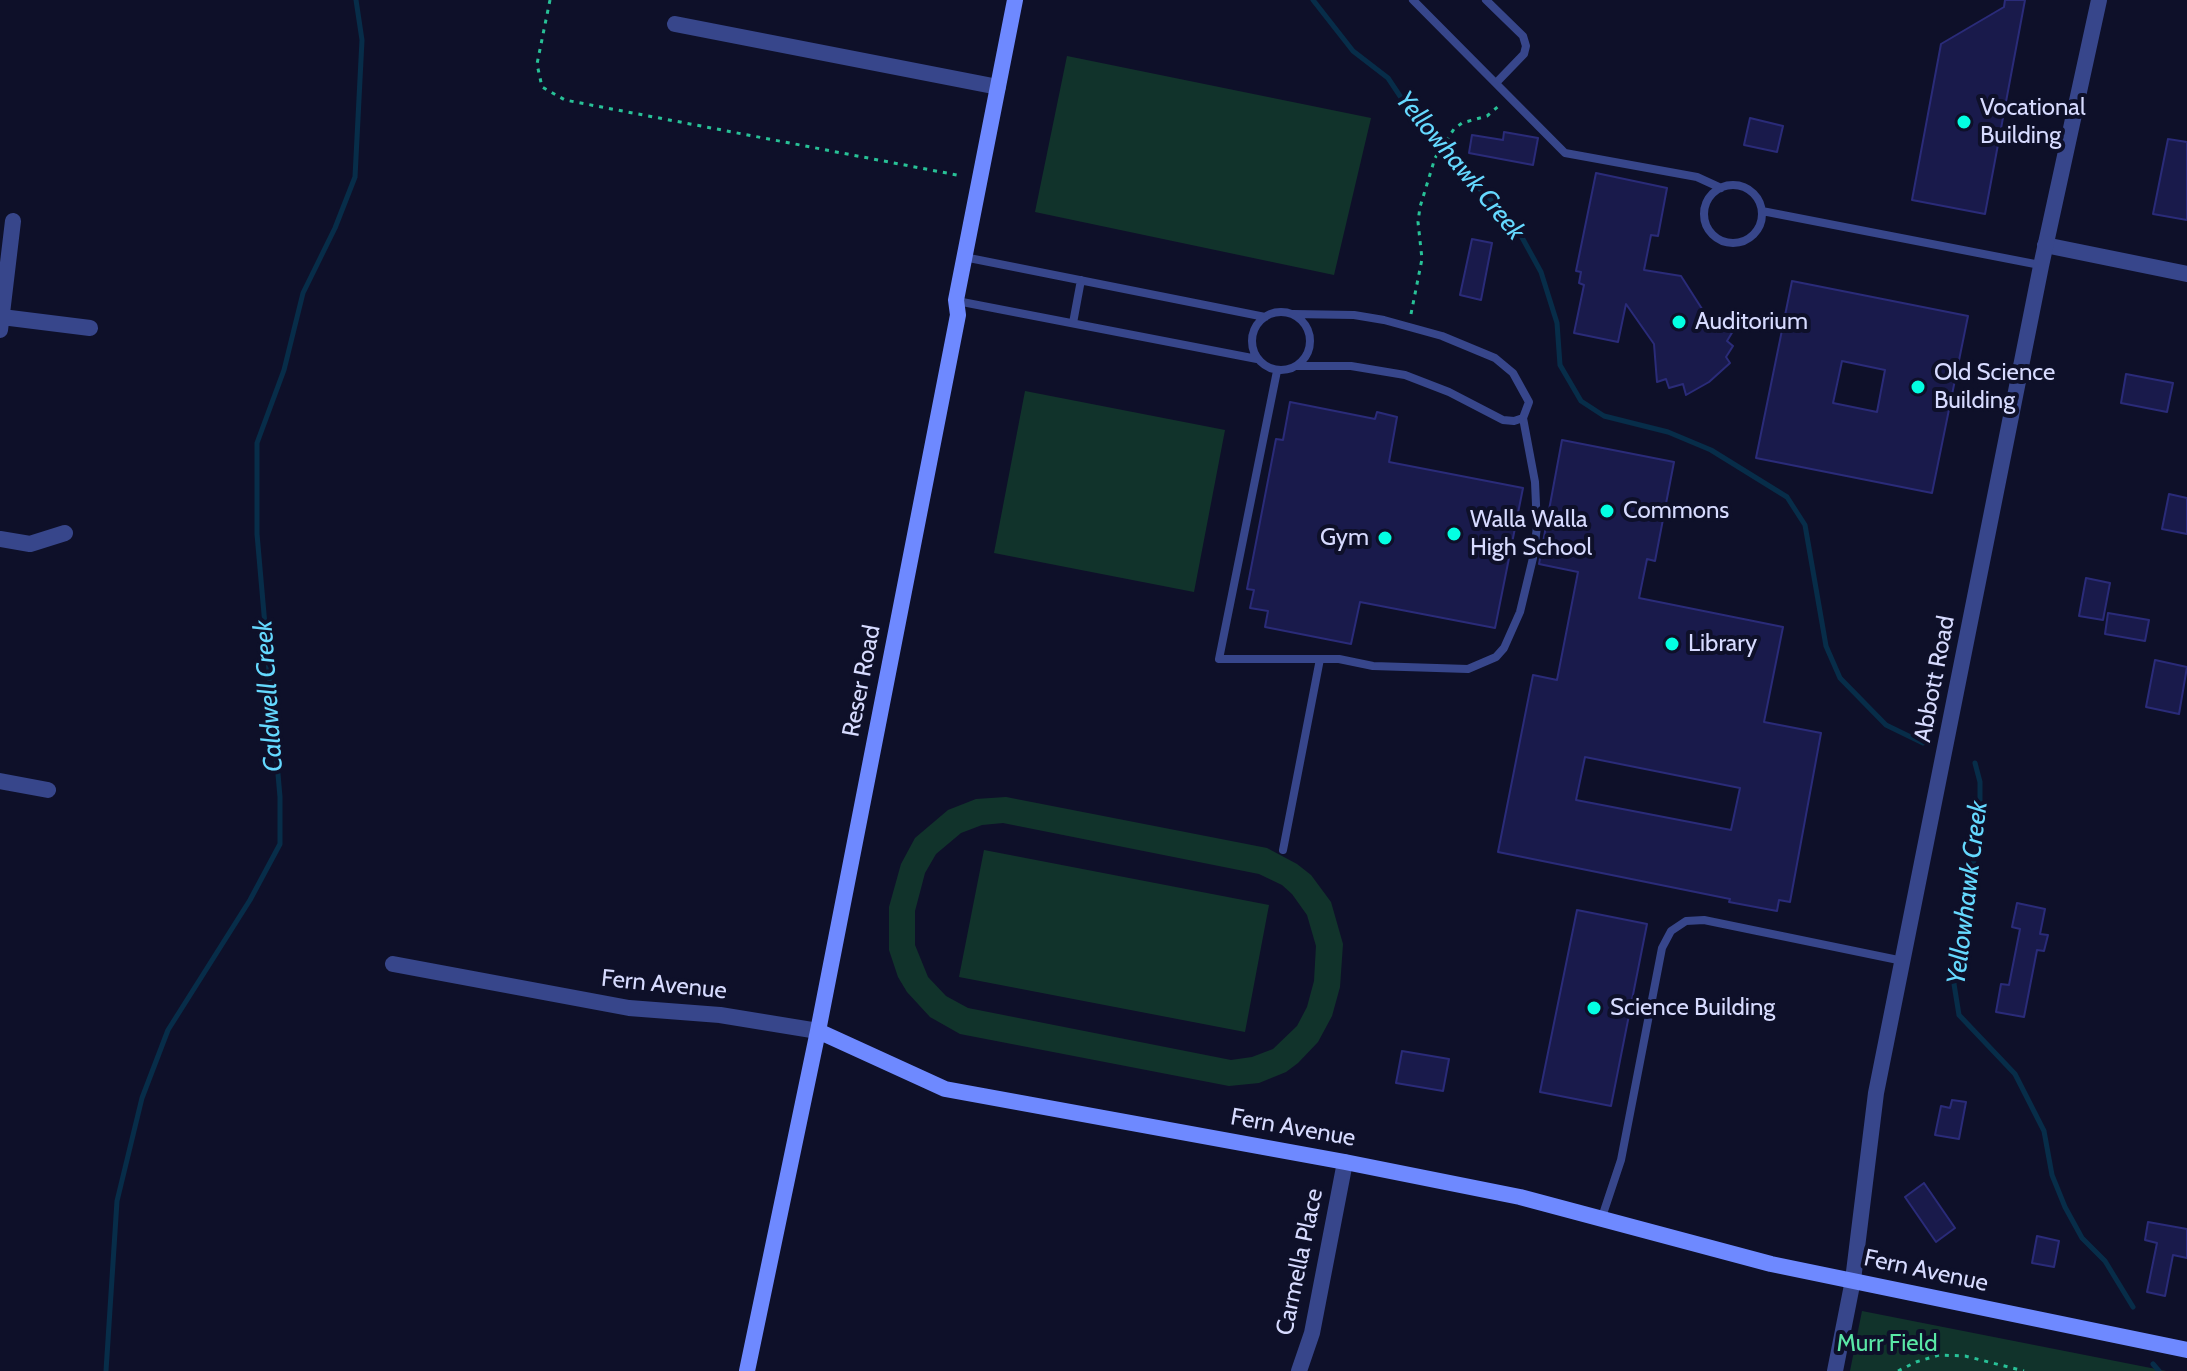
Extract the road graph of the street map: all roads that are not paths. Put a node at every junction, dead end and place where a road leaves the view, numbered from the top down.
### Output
1 (1015, 0) edge
2 (1413, 0) edge
3 (1486, 0) edge
4 (2099, 0) edge
5 (675, 24) dead end
6 (1496, 83) junction
7 (998, 87) junction
8 (1721, 188) junction
9 (1762, 211) junction
10 (13, 221) dead end
11 (2045, 245) junction
12 (964, 257) junction
13 (2041, 266) junction
14 (2187, 274) edge
15 (1081, 280) junction
16 (956, 300) junction
17 (1293, 314) junction
18 (1265, 317) junction
19 (1, 323) edge
20 (1073, 323) junction
21 (90, 328) dead end
22 (1257, 359) junction
23 (1296, 366) junction
24 (1277, 371) junction
25 (1523, 418) junction
26 (65, 533) dead end
27 (0, 539) edge
28 (1320, 659) junction
29 (0, 781) edge
30 (48, 790) dead end
31 (1283, 850) dead end
32 (1903, 961) junction
33 (393, 964) dead end
34 (818, 1031) junction
35 (1345, 1162) junction
36 (1602, 1217) junction
37 (1853, 1280) junction
38 (2187, 1350) edge
39 (747, 1371) edge
40 (1299, 1371) edge
41 (1835, 1371) edge

1 - 7 main road, Reser Road
2 - 6 lane
3 - 6 lane
4 - 11 street, Abbott Road
5 - 7 street
6 - 8 lane
7 - 12 main road, Reser Road
8 - 9 lane
8 - 9 lane
9 - 13 lane
10 - 19 street
11 - 13 street, Abbott Road
11 - 14 street
12 - 15 lane
12 - 16 main road, Reser Road
13 - 32 street, Abbott Road
15 - 18 lane
15 - 20 lane
16 - 20 lane
16 - 34 main road, Reser Road
17 - 18 lane
17 - 23 lane
17 - 25 lane
18 - 22 lane
19 - 21 street
20 - 22 lane
22 - 24 lane
23 - 24 lane
23 - 25 lane
24 - 28 lane
25 - 28 lane
26 - 27 street
28 - 31 lane
29 - 30 street
32 - 36 lane
32 - 37 street, Abbott Road
33 - 34 street, Fern Avenue
34 - 35 main road, Fern Avenue
34 - 39 main road, Reser Road
35 - 36 main road, Fern Avenue
35 - 40 street, Carmella Place
36 - 37 main road, Fern Avenue
37 - 38 main road, Fern Avenue
37 - 41 street, Abbott Road

